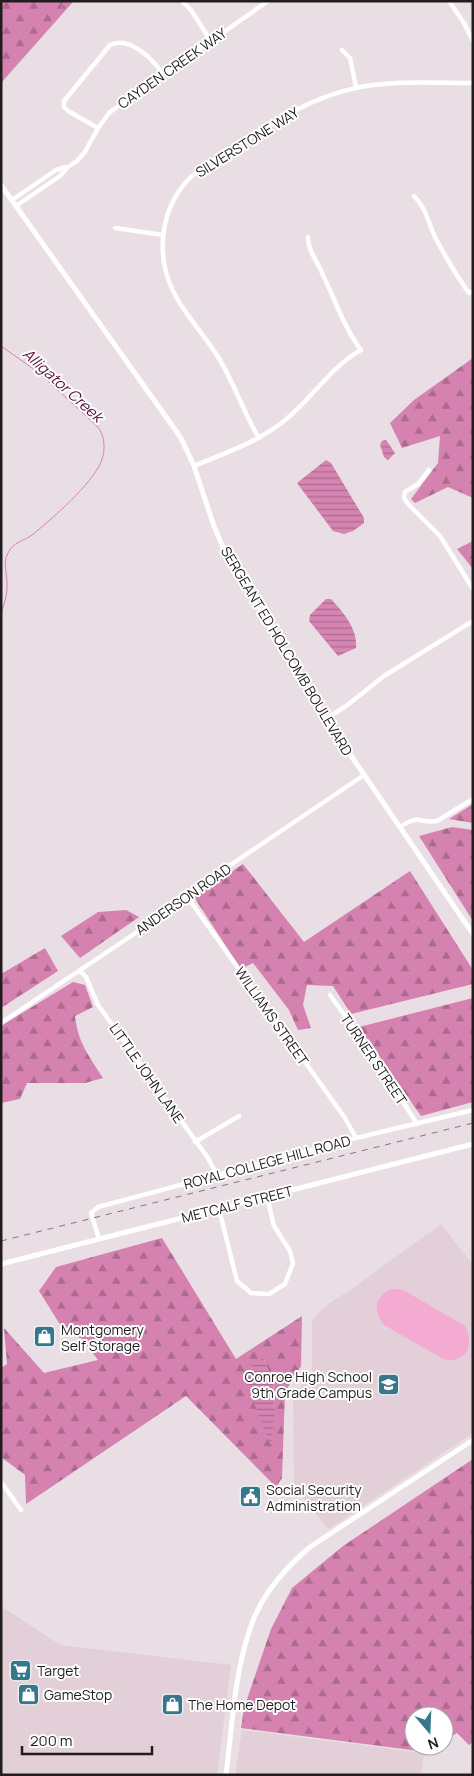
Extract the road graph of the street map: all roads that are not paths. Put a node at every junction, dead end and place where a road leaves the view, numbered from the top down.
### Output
1 (182, 1) edge
2 (258, 1) edge
3 (268, 1) edge
4 (449, 1) edge
5 (261, 6) junction
6 (211, 41) junction
7 (473, 41) edge
8 (342, 50) dead end
9 (163, 74) junction
10 (473, 83) edge
11 (356, 88) junction
12 (98, 128) junction
13 (68, 167) junction
14 (1, 185) edge
15 (414, 196) dead end
16 (12, 200) junction
17 (16, 206) junction
18 (115, 228) dead end
19 (163, 235) junction
20 (308, 237) dead end
21 (471, 292) edge
22 (259, 438) junction
23 (194, 466) junction
24 (429, 470) dead end
25 (473, 589) edge
26 (473, 621) edge
27 (326, 719) junction
28 (364, 776) junction
29 (473, 799) edge
30 (400, 827) junction
31 (186, 895) junction
32 (473, 934) edge
33 (80, 971) junction
34 (330, 995) dead end
35 (1, 1022) edge
36 (473, 1110) edge
37 (239, 1116) dead end
38 (417, 1124) junction
39 (356, 1138) junction
40 (195, 1142) junction
41 (473, 1144) edge
42 (216, 1175) junction
43 (267, 1197) junction
44 (218, 1209) junction
45 (99, 1239) junction
46 (1, 1264) edge
47 (473, 1440) edge
48 (1, 1482) edge
49 (21, 1510) dead end
50 (226, 1775) edge

1 - 6 street
2 - 5 street
3 - 5 street, CAYDEN CREEK WAY
4 - 7 street
5 - 6 street, CAYDEN CREEK WAY
6 - 9 street, CAYDEN CREEK WAY
8 - 11 street
9 - 12 street, CAYDEN CREEK WAY
9 - 12 street
10 - 11 street, SILVERSTONE WAY
11 - 19 street, SILVERSTONE WAY
12 - 13 street, CAYDEN CREEK WAY
13 - 16 street, CAYDEN CREEK WAY
13 - 17 street, CAYDEN CREEK WAY
14 - 16 street, SERGEANT ED HOLCOMB BOULEVARD
15 - 21 street
16 - 17 street, SERGEANT ED HOLCOMB BOULEVARD
17 - 23 street, SERGEANT ED HOLCOMB BOULEVARD
18 - 19 street
19 - 22 street, SILVERSTONE WAY
20 - 22 street
22 - 23 street
23 - 27 street, SERGEANT ED HOLCOMB BOULEVARD
24 - 25 street
26 - 27 street
27 - 28 street, SERGEANT ED HOLCOMB BOULEVARD
28 - 30 street, SERGEANT ED HOLCOMB BOULEVARD
28 - 31 street, ANDERSON ROAD
29 - 30 street
30 - 32 street, SERGEANT ED HOLCOMB BOULEVARD
31 - 33 street, ANDERSON ROAD
31 - 39 street, WILLIAMS STREET
33 - 35 street, ANDERSON ROAD
33 - 40 street, LITTLE JOHN LANE
34 - 38 street, TURNER STREET
36 - 38 street, ROYAL COLLEGE HILL ROAD
37 - 40 street
38 - 39 street, ROYAL COLLEGE HILL ROAD
39 - 42 street, ROYAL COLLEGE HILL ROAD
40 - 42 street, LITTLE JOHN LANE
41 - 43 street, METCALF STREET
42 - 45 street, ROYAL COLLEGE HILL ROAD
43 - 44 street, METCALF STREET
43 - 44 street
44 - 45 street, METCALF STREET
45 - 46 street, METCALF STREET
47 - 50 street
48 - 49 street

